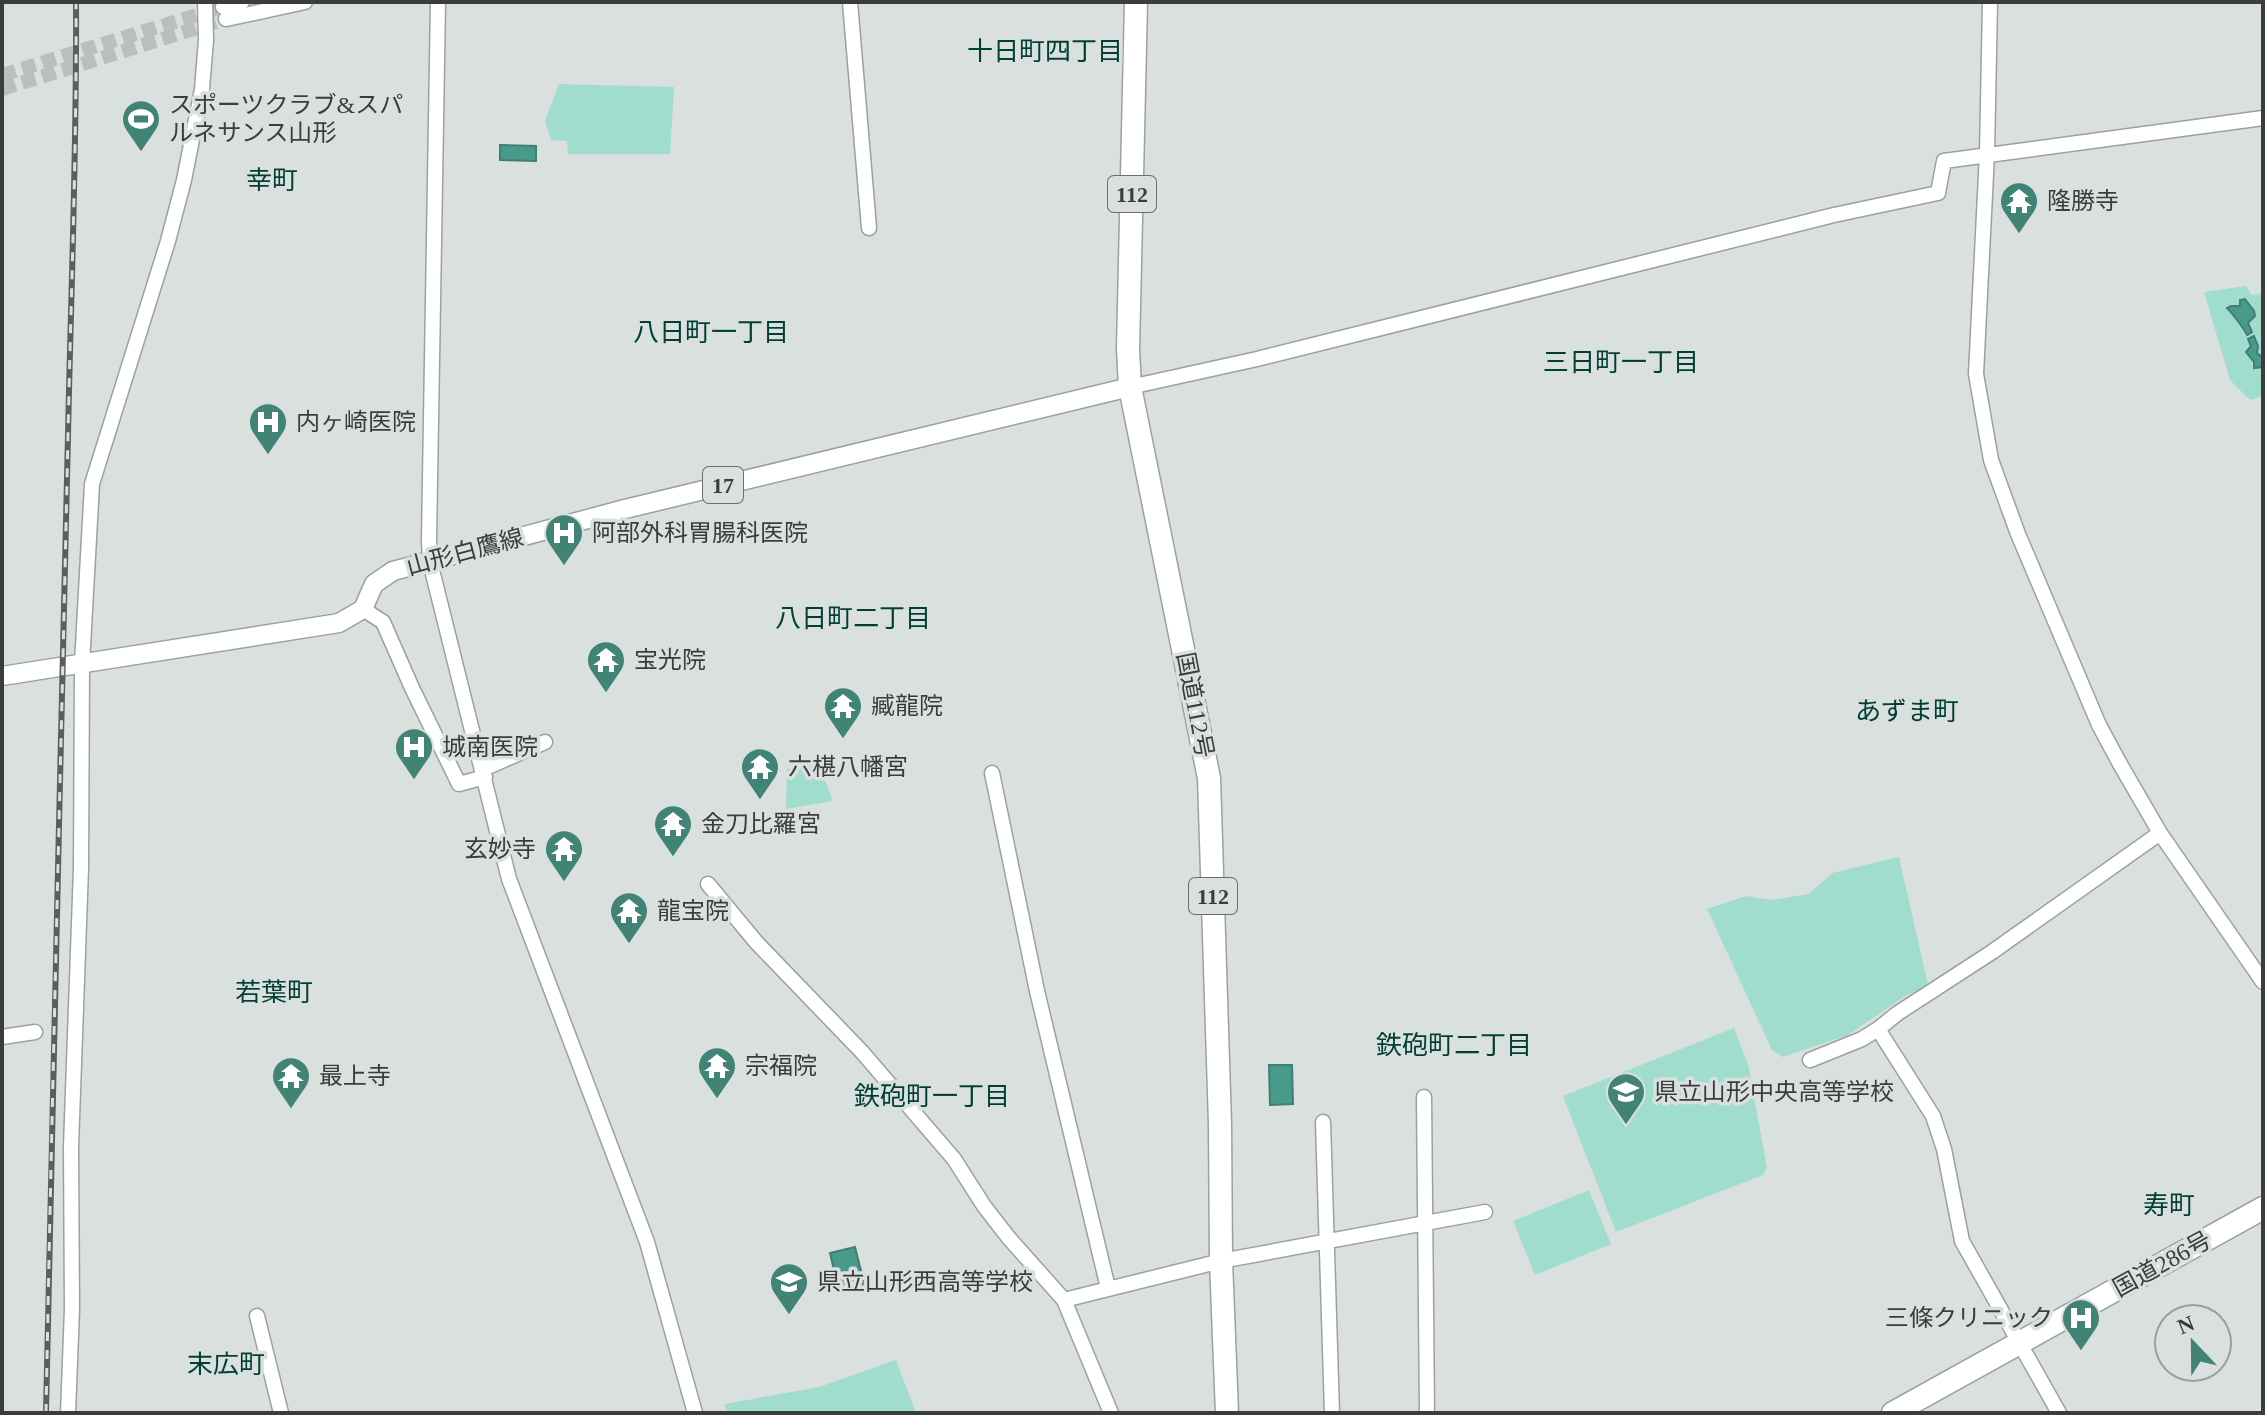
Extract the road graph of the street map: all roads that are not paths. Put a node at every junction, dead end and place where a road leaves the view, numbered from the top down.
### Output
1 (205, 2) edge
2 (242, 2) edge
3 (305, 2) edge
4 (438, 2) edge
5 (850, 2) edge
6 (1136, 2) edge
7 (1990, 2) edge
8 (2263, 118) edge
9 (1987, 154) junction
10 (869, 228) dead end
11 (1130, 387) junction
12 (430, 562) junction
13 (363, 609) junction
14 (82, 664) junction
15 (2, 676) edge
16 (545, 742) dead end
17 (484, 773) junction
18 (992, 773) dead end
19 (2160, 833) junction
20 (708, 884) dead end
21 (2263, 982) edge
22 (1878, 1029) junction
23 (35, 1032) dead end
24 (2, 1037) edge
25 (1810, 1060) dead end
26 (1424, 1097) dead end
27 (1323, 1122) dead end
28 (2263, 1208) edge
29 (1485, 1212) dead end
30 (2263, 1221) edge
31 (1425, 1225) junction
32 (1328, 1240) junction
33 (1221, 1261) junction
34 (1108, 1288) junction
35 (1064, 1300) junction
36 (257, 1316) dead end
37 (2023, 1348) junction
38 (68, 1413) edge
39 (281, 1413) edge
40 (695, 1413) edge
41 (1111, 1413) edge
42 (1227, 1413) edge
43 (1332, 1413) edge
44 (1427, 1413) edge
45 (1893, 1413) edge
46 (1917, 1413) edge
47 (2059, 1413) edge

1 - 14 street
2 - 3 street
4 - 12 street
5 - 10 street
6 - 11 highway, 国道112号 / 112
7 - 9 street
8 - 9 street
9 - 11 street
9 - 19 street
11 - 12 main road, 山形白鷹線 / 17
11 - 33 highway, 国道112号 / 112
12 - 13 main road, 山形白鷹線 / 17
12 - 17 street
13 - 14 main road
13 - 17 street
14 - 15 main road
14 - 38 street
16 - 17 street
17 - 40 street
18 - 34 street
19 - 21 street
19 - 22 street
20 - 35 street
22 - 25 street
22 - 37 street
23 - 24 street
26 - 31 street
27 - 32 street
28 - 37 highway, 国道286号
29 - 31 street
30 - 37 highway, 国道286号
31 - 32 street
31 - 44 street
32 - 33 street
32 - 43 street
33 - 34 street
33 - 42 highway, 国道112号 / 112
34 - 35 street
35 - 41 street
36 - 39 street
37 - 45 highway, 国道286号
37 - 46 highway, 国道286号
37 - 47 street

